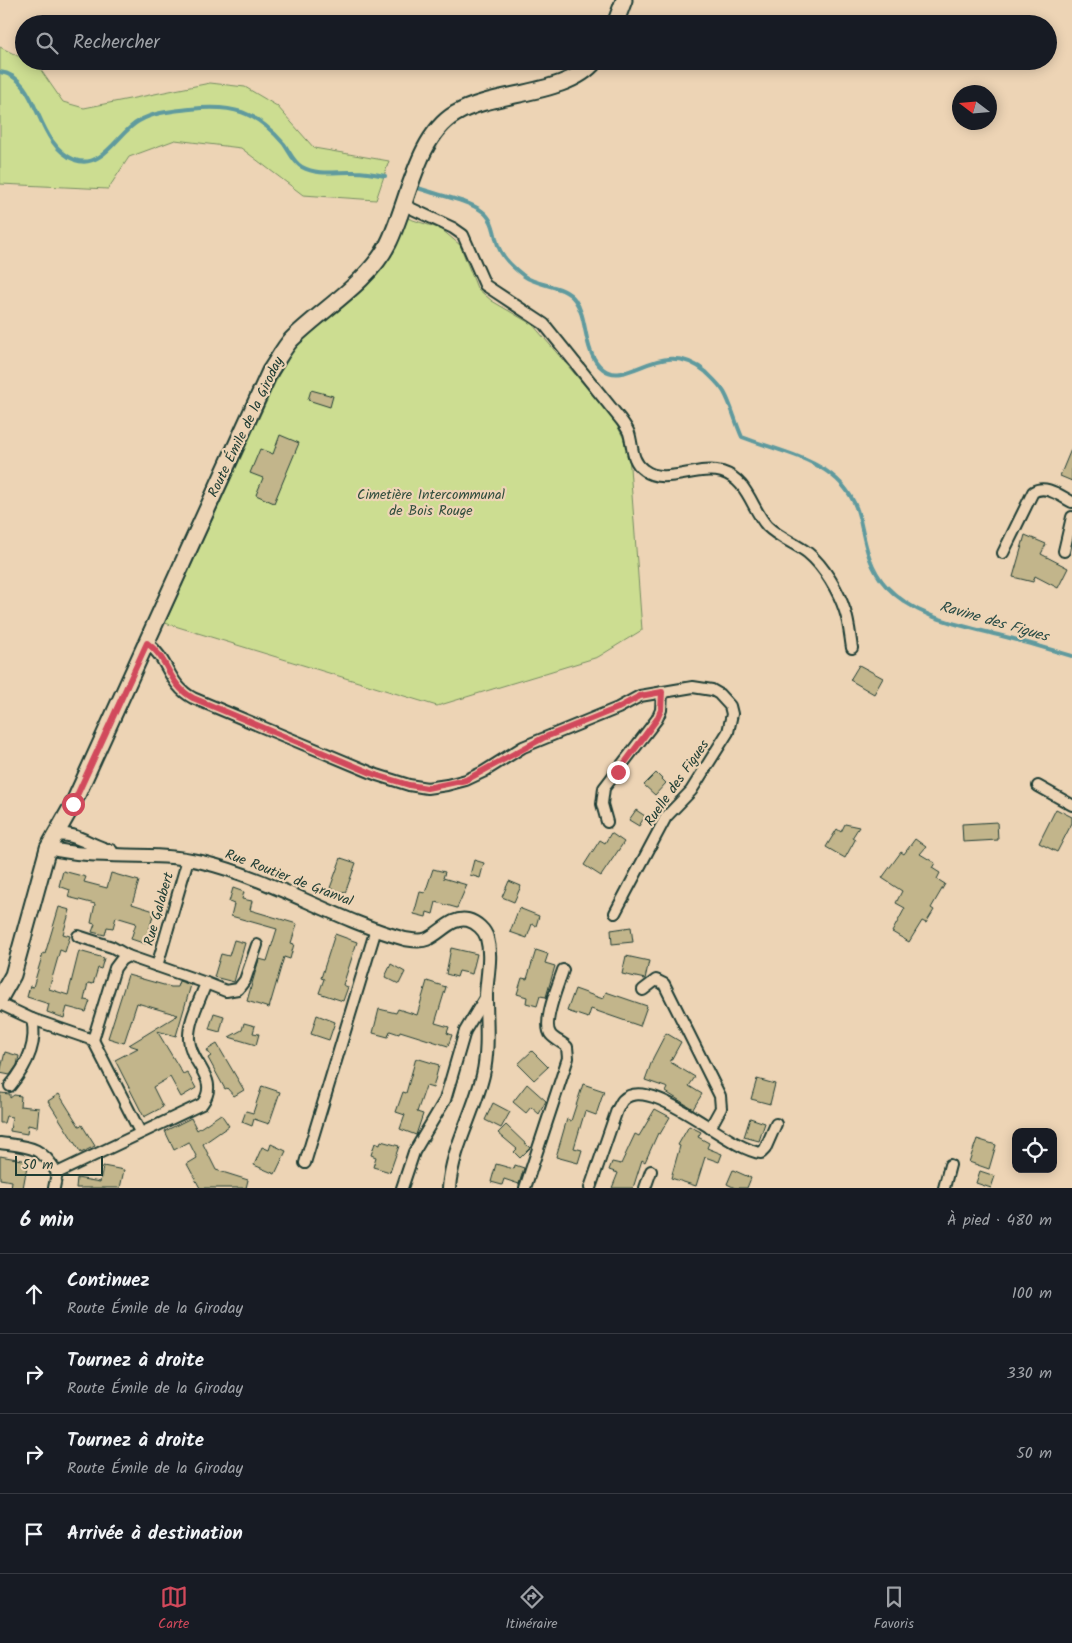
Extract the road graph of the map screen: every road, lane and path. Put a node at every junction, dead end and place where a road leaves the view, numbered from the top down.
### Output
1 (624, 0) edge
2 (618, 15) edge
3 (588, 70) edge
4 (404, 205) junction
5 (1072, 502) edge
6 (1072, 517) edge
7 (1064, 551) dead end
8 (1003, 552) dead end
9 (147, 643) junction
10 (852, 648) dead end
11 (662, 692) junction
12 (1038, 786) dead end
13 (73, 804) junction
14 (1072, 805) edge
15 (607, 822) dead end
16 (79, 837) junction
17 (51, 841) junction
18 (130, 856) junction
19 (188, 859) junction
20 (615, 913) dead end
21 (376, 929) junction
22 (78, 936) dead end
23 (257, 945) dead end
24 (128, 956) junction
25 (157, 966) junction
26 (563, 970) dead end
27 (206, 982) junction
28 (643, 990) dead end
29 (486, 995) junction
30 (0, 998) edge
31 (0, 1004) edge
32 (32, 1019) junction
33 (93, 1040) junction
34 (10, 1086) dead end
35 (776, 1124) dead end
36 (710, 1128) junction
37 (140, 1132) junction
38 (0, 1143) edge
39 (305, 1163) dead end
40 (950, 1165) dead end
41 (651, 1171) dead end
42 (57, 1173) junction
43 (54, 1188) edge
44 (402, 1188) edge
45 (449, 1188) edge
46 (525, 1188) edge
47 (590, 1188) edge
48 (645, 1188) edge
49 (944, 1188) edge

1 - 2 main road
3 - 4 main road, Route Émile de la Giroday
4 - 9 main road, Route Émile de la Giroday
4 - 10 street
5 - 8 street
6 - 7 street
9 - 11 street
9 - 13 main road, Route Émile de la Giroday
11 - 15 street
11 - 20 street, Ruelle des Figues
12 - 14 street
13 - 16 street
13 - 17 main road, Route Émile de la Giroday
16 - 17 street, Rue Routier de Granval
16 - 18 street, Rue Routier de Granval
17 - 18 street, Rue Routier de Granval
17 - 30 main road, Route Émile de la Giroday
18 - 19 street, Rue Routier de Granval
19 - 21 street, Rue Routier de Granval
19 - 25 street, Rue Galabert
21 - 29 street, Rue Routier de Granval
21 - 39 street
22 - 24 street, Rue Galabert
23 - 27 street, Rue Galabert
24 - 25 street, Rue Galabert
24 - 33 street, Rue Galabert
25 - 27 street, Rue Galabert
26 - 46 street
27 - 37 street
28 - 36 street
29 - 44 street
29 - 45 street, Rue Routier de Granval
31 - 32 street
32 - 33 street
32 - 34 street
33 - 37 street
35 - 36 street
36 - 47 street
37 - 42 street
38 - 42 street
40 - 49 street
41 - 48 street
42 - 43 street

